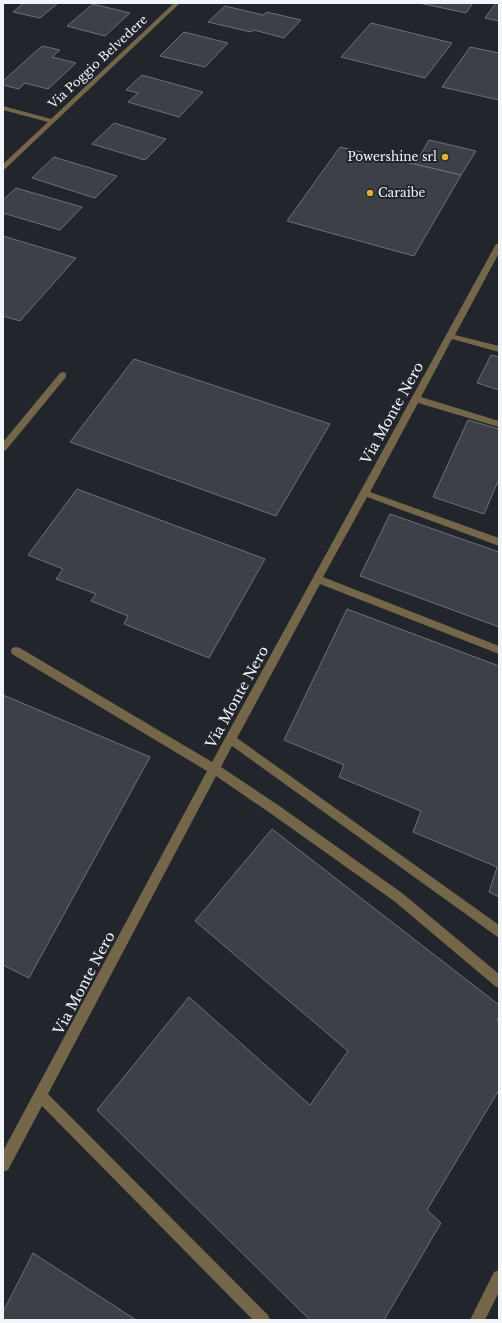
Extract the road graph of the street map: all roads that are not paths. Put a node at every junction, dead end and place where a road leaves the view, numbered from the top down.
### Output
1 (177, 3) edge
2 (3, 108) edge
3 (51, 121) junction
4 (3, 168) edge
5 (499, 246) edge
6 (450, 336) junction
7 (499, 349) edge
8 (63, 375) dead end
9 (416, 398) junction
10 (499, 424) edge
11 (3, 448) edge
12 (364, 493) junction
13 (499, 542) edge
14 (318, 579) junction
15 (499, 650) edge
16 (16, 651) dead end
17 (230, 739) junction
18 (214, 769) junction
19 (499, 932) edge
20 (499, 982) edge
21 (40, 1095) junction
22 (3, 1165) edge
23 (499, 1277) edge
24 (263, 1320) edge
25 (477, 1320) edge

1 - 3 street, Via Poggio Belvedere
2 - 3 street
3 - 4 street, Via Poggio Belvedere
5 - 6 street, Via Monte Nero
6 - 7 street
6 - 9 street, Via Monte Nero
8 - 11 street
9 - 10 street
9 - 12 street, Via Monte Nero
12 - 13 street
12 - 14 street, Via Monte Nero
14 - 15 street
14 - 17 street, Via Monte Nero
16 - 18 street
17 - 18 street, Via Monte Nero
17 - 19 street
18 - 20 street
18 - 21 street, Via Monte Nero
21 - 22 street, Via Monte Nero
21 - 24 street
23 - 25 street

